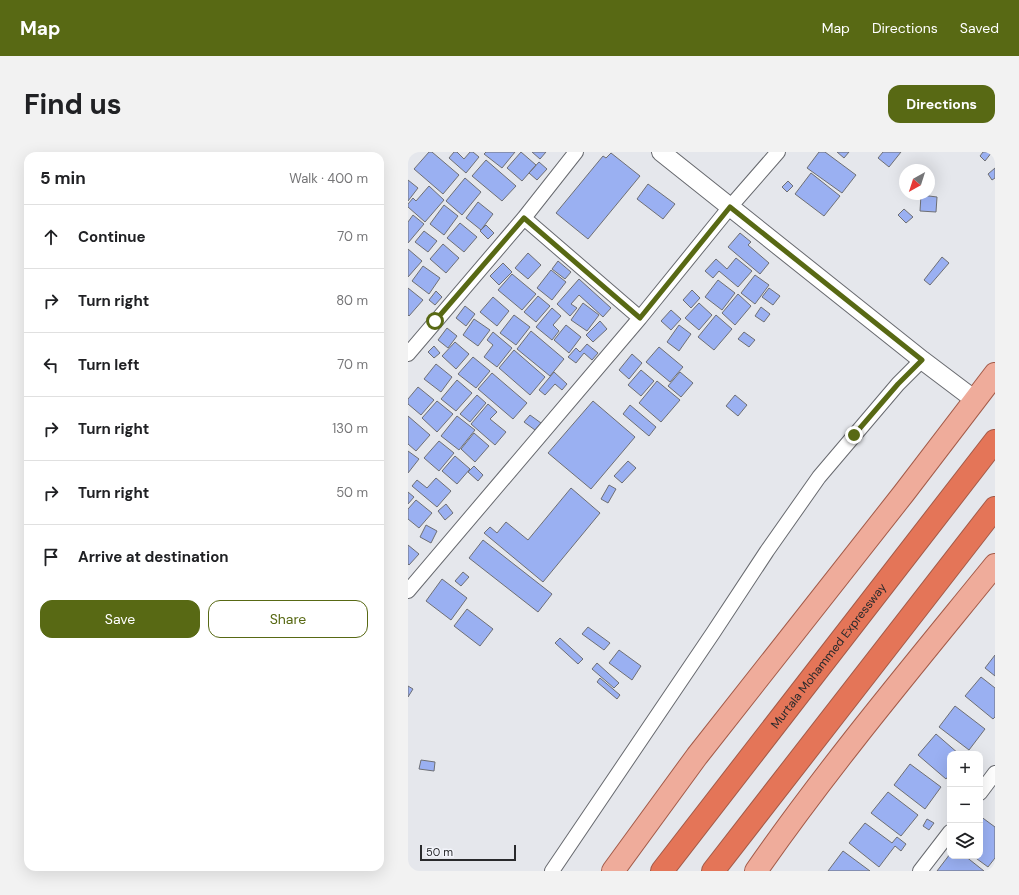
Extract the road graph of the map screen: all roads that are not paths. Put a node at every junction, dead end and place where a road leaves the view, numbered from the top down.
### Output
1 (576, 152) edge
2 (661, 152) edge
3 (778, 152) edge
4 (730, 207) junction
5 (524, 218) junction
6 (640, 318) junction
7 (408, 354) edge
8 (922, 360) junction
9 (995, 374) edge
10 (975, 400) junction
11 (995, 441) edge
12 (995, 508) edge
13 (995, 565) edge
14 (408, 590) edge
15 (995, 773) edge
16 (983, 789) edge
17 (947, 836) edge
18 (552, 871) edge
19 (613, 871) edge
20 (662, 871) edge
21 (713, 871) edge
22 (756, 871) edge
23 (920, 871) edge

1 - 5 street
2 - 4 street
3 - 4 street
4 - 6 street
4 - 8 street
5 - 6 street
5 - 7 street
6 - 14 street
8 - 10 street
8 - 18 street
9 - 10 main road
10 - 19 main road
11 - 20 highway, Murtala Mohammed Expressway
12 - 21 highway
13 - 22 main road
15 - 16 street
17 - 23 street

